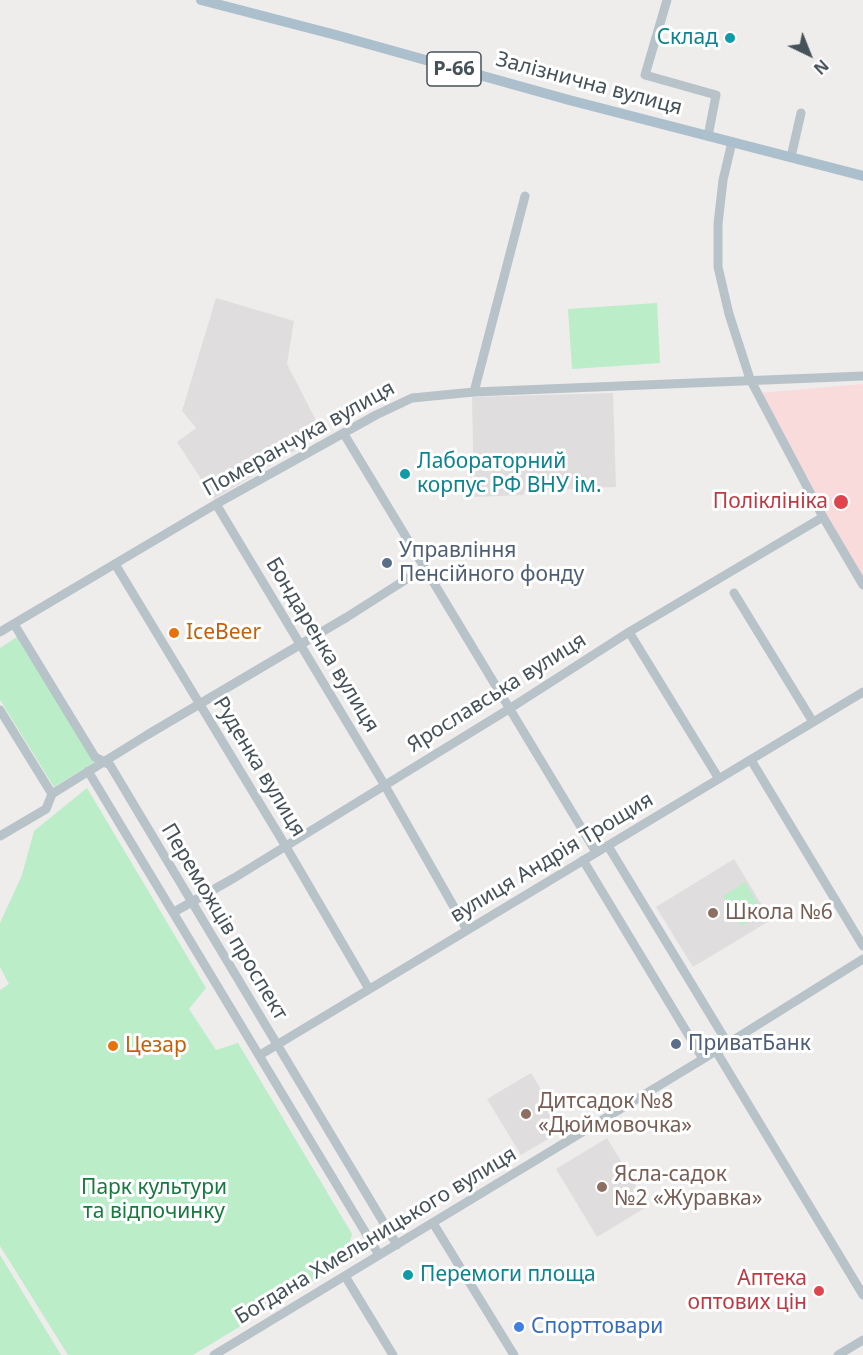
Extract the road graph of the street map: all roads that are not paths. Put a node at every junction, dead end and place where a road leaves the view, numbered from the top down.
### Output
1 (201, 0) edge
2 (667, 0) edge
3 (801, 113) dead end
4 (708, 136) junction
5 (732, 142) junction
6 (791, 158) junction
7 (863, 176) edge
8 (525, 196) dead end
9 (863, 376) edge
10 (750, 379) junction
11 (474, 392) junction
12 (344, 434) junction
13 (216, 504) junction
14 (823, 517) junction
15 (115, 564) junction
16 (424, 568) junction
17 (863, 585) edge
18 (734, 593) dead end
19 (14, 624) junction
20 (0, 632) edge
21 (629, 632) junction
22 (299, 644) junction
23 (863, 692) edge
24 (200, 703) junction
25 (509, 709) junction
26 (0, 710) edge
27 (813, 722) junction
28 (751, 759) junction
29 (105, 761) junction
30 (88, 771) junction
31 (719, 779) junction
32 (384, 784) junction
33 (52, 794) junction
34 (0, 836) edge
35 (285, 845) junction
36 (608, 846) junction
37 (596, 852) junction
38 (583, 860) junction
39 (192, 902) junction
40 (174, 912) junction
41 (467, 930) junction
42 (863, 945) edge
43 (863, 959) edge
44 (369, 989) junction
45 (728, 1044) junction
46 (276, 1045) junction
47 (716, 1051) junction
48 (260, 1055) junction
49 (703, 1059) junction
50 (433, 1223) junction
51 (397, 1245) junction
52 (379, 1255) junction
53 (345, 1276) junction
54 (863, 1295) edge
55 (863, 1340) edge
56 (214, 1355) edge
57 (393, 1355) edge
58 (514, 1355) edge
59 (838, 1355) edge

1 - 4 main road, Залізнична вулиця / Р-66
2 - 4 street
3 - 6 street
4 - 5 main road, Залізнична вулиця / Р-66
5 - 6 main road, Залізнична вулиця / Р-66
5 - 10 street
6 - 7 main road, Залізнична вулиця / Р-66
8 - 11 street
9 - 10 street, Померанчука вулиця
10 - 11 street, Померанчука вулиця
10 - 14 street
11 - 12 street, Померанчука вулиця
12 - 13 street, Померанчука вулиця
12 - 16 street
13 - 15 street, Померанчука вулиця
13 - 22 street, Бондаренка вулиця
14 - 17 street
14 - 21 street, Ярославська вулиця
15 - 19 street, Померанчука вулиця
15 - 24 street, Руденка вулиця
16 - 22 street
16 - 25 street
18 - 27 street
19 - 20 street, Померанчука вулиця
19 - 29 street, Переможців проспект
21 - 25 street, Ярославська вулиця
21 - 31 street
22 - 24 street
22 - 32 street, Бондаренка вулиця
23 - 27 street, вулиця Андрія Трощия
24 - 29 street
24 - 35 street, Руденка вулиця
25 - 32 street, Ярославська вулиця
25 - 37 street
26 - 33 street
27 - 28 street, вулиця Андрія Трощия
28 - 31 street, вулиця Андрія Трощия
28 - 42 street
29 - 30 street
29 - 39 street, Переможців проспект
30 - 33 street
30 - 40 street, Переможців проспект
31 - 36 street, вулиця Андрія Трощия
32 - 35 street, Ярославська вулиця
32 - 41 street, Бондаренка вулиця
33 - 34 street
35 - 39 street, Ярославська вулиця
35 - 44 street, Руденка вулиця
36 - 37 street, вулиця Андрія Трощия
36 - 45 street
37 - 38 street, вулиця Андрія Трощия
38 - 41 street, вулиця Андрія Трощия
38 - 49 street
39 - 40 street, Ярославська вулиця
39 - 46 street, Переможців проспект
40 - 48 street, Переможців проспект
41 - 44 street, вулиця Андрія Трощия
43 - 45 street, Богдана Хмельницького вулиця
44 - 46 street, вулиця Андрія Трощия
45 - 47 street, Богдана Хмельницького вулиця
46 - 48 street, вулиця Андрія Трощия
46 - 51 street, Переможців проспект
47 - 49 street, Богдана Хмельницького вулиця
47 - 54 street
48 - 52 street, Переможців проспект
49 - 50 street, Богдана Хмельницького вулиця
50 - 51 street, Богдана Хмельницького вулиця
50 - 58 street
51 - 52 street, Богдана Хмельницького вулиця
52 - 53 street, Богдана Хмельницького вулиця
53 - 56 street, Богдана Хмельницького вулиця
53 - 57 street
55 - 59 street

